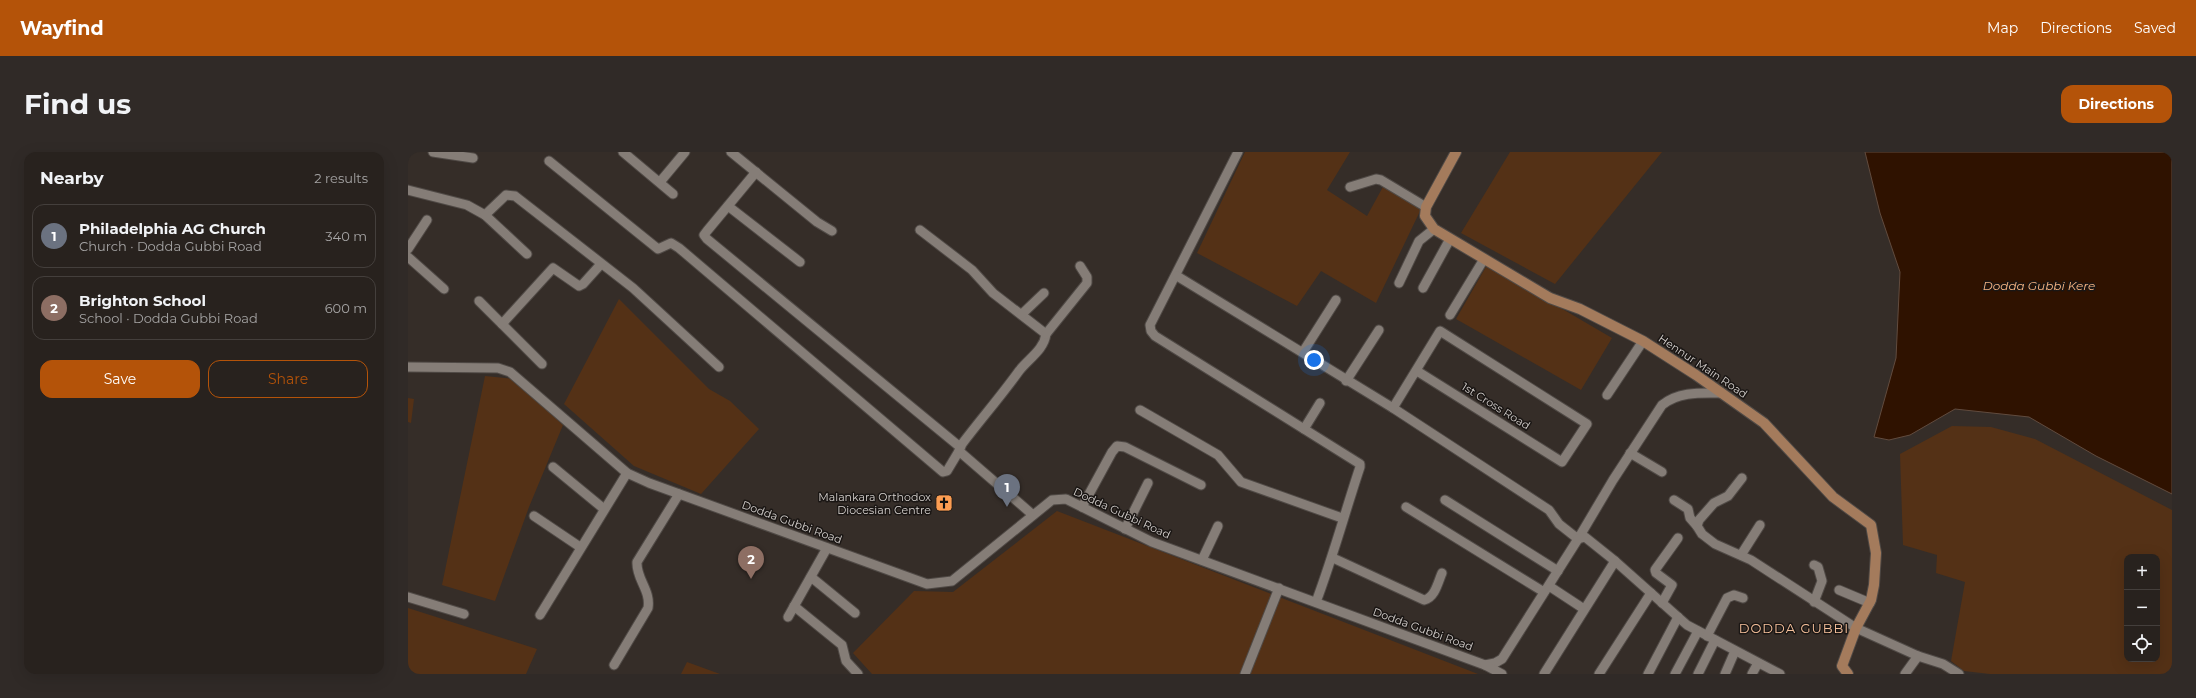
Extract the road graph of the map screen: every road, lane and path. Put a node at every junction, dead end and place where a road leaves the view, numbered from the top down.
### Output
1 (433, 152) edge
2 (623, 152) edge
3 (685, 152) edge
4 (731, 152) edge
5 (1238, 152) edge
6 (1456, 152) edge
7 (473, 158) dead end
8 (549, 161) dead end
9 (756, 172) junction
10 (660, 182) junction
11 (1350, 187) dead end
12 (408, 190) edge
13 (673, 194) dead end
14 (728, 206) junction
15 (1426, 207) junction
16 (485, 215) junction
17 (427, 220) dead end
18 (1434, 229) junction
19 (920, 230) dead end
20 (832, 231) dead end
21 (1450, 239) junction
22 (408, 249) edge
23 (527, 254) dead end
24 (408, 257) edge
25 (1484, 259) junction
26 (800, 262) dead end
27 (601, 264) junction
28 (1080, 266) dead end
29 (1177, 276) junction
30 (1398, 283) dead end
31 (444, 288) dead end
32 (1423, 288) dead end
33 (1044, 293) dead end
34 (1336, 300) dead end
35 (480, 301) dead end
36 (1022, 314) junction
37 (1450, 315) dead end
38 (502, 324) junction
39 (1379, 330) dead end
40 (1046, 334) junction
41 (1643, 341) junction
42 (1303, 352) junction
43 (542, 364) dead end
44 (408, 367) edge
45 (719, 368) dead end
46 (1417, 371) junction
47 (1346, 381) junction
48 (1722, 393) junction
49 (1606, 395) dead end
50 (1320, 403) dead end
51 (1392, 408) junction
52 (1140, 410) dead end
53 (1304, 429) junction
54 (959, 449) junction
55 (1630, 453) junction
56 (553, 467) dead end
57 (1662, 472) dead end
58 (627, 473) junction
59 (1742, 478) dead end
60 (1148, 483) dead end
61 (1200, 485) dead end
62 (679, 494) junction
63 (1446, 500) dead end
64 (1674, 500) dead end
65 (1406, 506) dead end
66 (1082, 507) junction
67 (604, 509) junction
68 (1034, 515) junction
69 (534, 516) dead end
70 (1342, 518) junction
71 (1760, 525) dead end
72 (1218, 526) dead end
73 (1697, 526) junction
74 (1125, 528) junction
75 (1678, 538) dead end
76 (1578, 539) junction
77 (580, 548) junction
78 (827, 548) junction
79 (1741, 555) junction
80 (1333, 558) junction
81 (1202, 560) junction
82 (1616, 561) junction
83 (1814, 565) dead end
84 (1558, 571) junction
85 (1442, 574) dead end
86 (811, 577) junction
87 (1279, 588) junction
88 (1547, 589) junction
89 (1839, 590) dead end
90 (1651, 593) junction
91 (408, 597) edge
92 (1743, 598) dead end
93 (1316, 602) junction
94 (1814, 602) junction
95 (1662, 603) junction
96 (1870, 603) junction
97 (794, 606) junction
98 (1584, 609) junction
99 (855, 613) dead end
100 (464, 614) dead end
101 (540, 615) dead end
102 (788, 617) dead end
103 (1678, 617) junction
104 (1856, 628) junction
105 (1698, 631) junction
106 (1711, 638) junction
107 (1736, 651) junction
108 (1918, 656) junction
109 (1758, 663) junction
110 (1485, 664) junction
111 (614, 665) dead end
112 (858, 674) edge
113 (1246, 674) edge
114 (1502, 674) edge
115 (1544, 674) edge
116 (1599, 674) edge
117 (1648, 674) edge
118 (1675, 674) edge
119 (1698, 674) edge
120 (1725, 674) edge
121 (1752, 674) edge
122 (1780, 674) edge
123 (1848, 674) edge
124 (1905, 674) edge
125 (1959, 674) edge

1 - 7 street
2 - 10 street
3 - 10 street
4 - 9 street
5 - 29 street
6 - 15 main road
8 - 54 street
9 - 14 street
9 - 20 street
10 - 13 street
11 - 15 street
12 - 16 street
14 - 26 street
14 - 54 street
15 - 18 main road
16 - 23 street
16 - 27 street
17 - 22 street
18 - 21 main road, Hennur Main Road
18 - 30 street
19 - 36 street
21 - 25 main road, Hennur Main Road
21 - 32 street
24 - 31 street
25 - 37 street
25 - 41 main road, Hennur Main Road
27 - 38 street
27 - 45 street
28 - 40 street
29 - 42 street
29 - 53 street
33 - 36 street
34 - 42 street
35 - 38 street
36 - 40 street
38 - 43 street
39 - 47 street
40 - 54 street
41 - 48 main road, Hennur Main Road
41 - 49 street
42 - 47 street
44 - 58 street, Dodda Gubbi Road
46 - 46 street, 1st Cross Road
46 - 51 street
47 - 51 street
48 - 55 street
48 - 96 main road, Hennur Main Road
50 - 53 street
51 - 76 street
52 - 70 street
53 - 70 street
54 - 68 street
55 - 57 street
55 - 76 street
56 - 67 street
58 - 62 street, Dodda Gubbi Road
58 - 67 street
59 - 73 street
60 - 74 street
61 - 66 street
62 - 78 street, Dodda Gubbi Road
62 - 111 street
63 - 84 street
64 - 73 street
65 - 88 street
66 - 68 street, Dodda Gubbi Road
66 - 74 street, Dodda Gubbi Road
67 - 77 street
68 - 78 street, Dodda Gubbi Road
69 - 77 street
70 - 80 street
71 - 79 street
72 - 81 street
73 - 79 street
74 - 81 street, Dodda Gubbi Road
75 - 95 street
76 - 82 street
76 - 84 street
77 - 101 street
78 - 86 street
79 - 94 street
80 - 85 street
80 - 93 street
81 - 87 street, Dodda Gubbi Road
82 - 90 street
82 - 98 street
83 - 94 street
84 - 88 street
86 - 97 street
86 - 99 street
87 - 93 street, Dodda Gubbi Road
87 - 113 street
88 - 98 street
88 - 110 street
89 - 96 street
90 - 95 street
90 - 116 street
91 - 100 street
92 - 106 street
93 - 110 street, Dodda Gubbi Road
94 - 104 street
95 - 103 street
96 - 104 main road, Hennur Main Road
97 - 102 street
97 - 112 street
98 - 115 street
103 - 105 street
103 - 117 street
104 - 108 street
104 - 123 main road, Hennur Main Road
105 - 106 street
105 - 118 street
106 - 107 street
106 - 119 street
107 - 109 street
107 - 120 street
108 - 124 street
108 - 125 street
109 - 121 street
109 - 122 street
110 - 114 street, Dodda Gubbi Road

